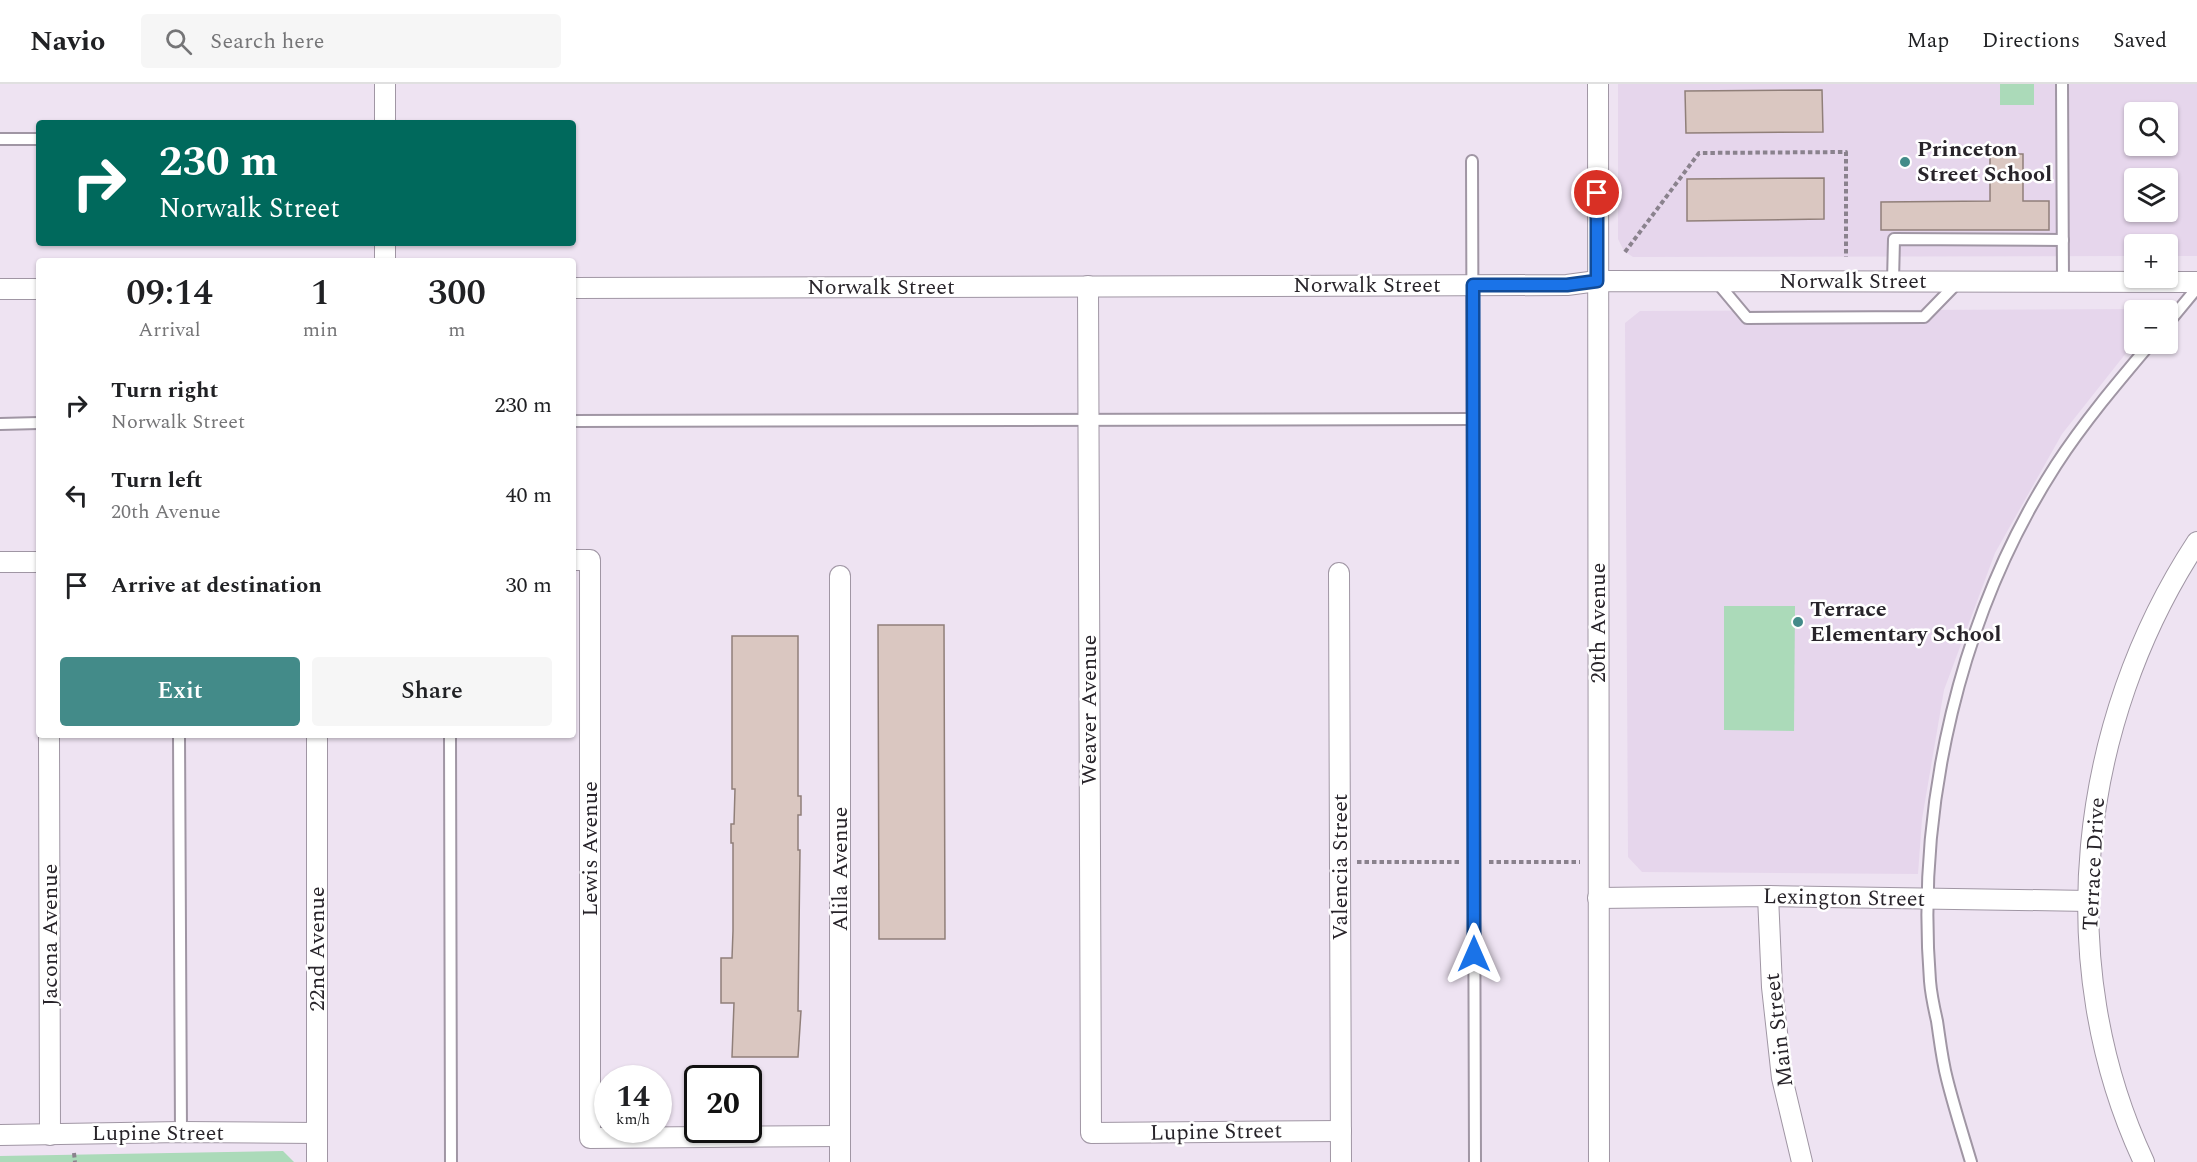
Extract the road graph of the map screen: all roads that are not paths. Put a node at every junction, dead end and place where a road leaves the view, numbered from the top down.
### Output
1 (386, 84) edge
2 (1598, 84) edge
3 (2062, 84) edge
4 (386, 120) edge
5 (36, 138) edge
6 (0, 139) edge
7 (1472, 161) dead end
8 (2063, 240) junction
9 (1597, 281) junction
10 (1716, 281) junction
11 (1893, 281) junction
12 (1959, 281) junction
13 (2063, 281) junction
14 (2197, 282) edge
15 (1473, 285) junction
16 (1088, 286) junction
17 (576, 288) edge
18 (2197, 288) edge
19 (0, 289) edge
20 (36, 289) edge
21 (2178, 311) edge
22 (2143, 354) edge
23 (1473, 419) junction
24 (576, 421) edge
25 (1088, 421) junction
26 (36, 423) edge
27 (0, 424) edge
28 (2197, 542) edge
29 (582, 560) edge
30 (0, 562) edge
31 (36, 562) edge
32 (1339, 573) dead end
33 (840, 576) dead end
34 (49, 738) edge
35 (179, 738) edge
36 (317, 738) edge
37 (450, 738) edge
38 (1768, 896) junction
39 (1598, 898) junction
40 (1927, 899) junction
41 (2089, 901) junction
42 (1341, 1131) junction
43 (181, 1132) junction
44 (317, 1133) junction
45 (1091, 1133) joint
46 (50, 1134) junction
47 (0, 1135) edge
48 (840, 1136) junction
49 (317, 1162) edge
50 (451, 1162) edge
51 (840, 1162) edge
52 (1341, 1162) edge
53 (1474, 1162) edge
54 (1599, 1162) edge
55 (1802, 1162) edge
56 (1971, 1162) edge
57 (2144, 1162) edge

1 - 4 street
2 - 9 street, 20th Avenue
3 - 8 lane
5 - 6 lane
7 - 15 lane
8 - 11 lane
8 - 13 lane
9 - 10 street, Norwalk Street
9 - 15 street, Norwalk Street
9 - 39 street, 20th Avenue
10 - 11 street, Norwalk Street
10 - 12 lane
11 - 12 street, Norwalk Street
12 - 13 street, Norwalk Street
13 - 14 street, Norwalk Street
15 - 16 street, Norwalk Street
15 - 23 lane
16 - 17 street, Norwalk Street
16 - 25 street, Weaver Avenue
18 - 21 lane
19 - 20 street
22 - 40 lane
23 - 25 lane
23 - 53 lane
24 - 25 lane
25 - 45 street, Weaver Avenue
26 - 27 lane
28 - 41 street, Terrace Drive
29 - 48 street, Lewis Avenue
30 - 31 street
32 - 42 street, Valencia Street
33 - 48 street, Alila Avenue
34 - 46 street, Jacona Avenue
35 - 43 lane
36 - 44 street, 22nd Avenue
37 - 50 lane
38 - 39 street, Lexington Street
38 - 40 street, Lexington Street
38 - 55 street, Main Street
39 - 54 street, 20th Avenue
40 - 41 street, Lexington Street
40 - 56 lane
41 - 57 street, Terrace Drive
42 - 45 street, Lupine Street
42 - 52 street, Valencia Street
43 - 44 street, Lupine Street
43 - 46 street, Lupine Street
44 - 49 street, 22nd Avenue
46 - 47 street, Lupine Street
48 - 51 street, Alila Avenue

